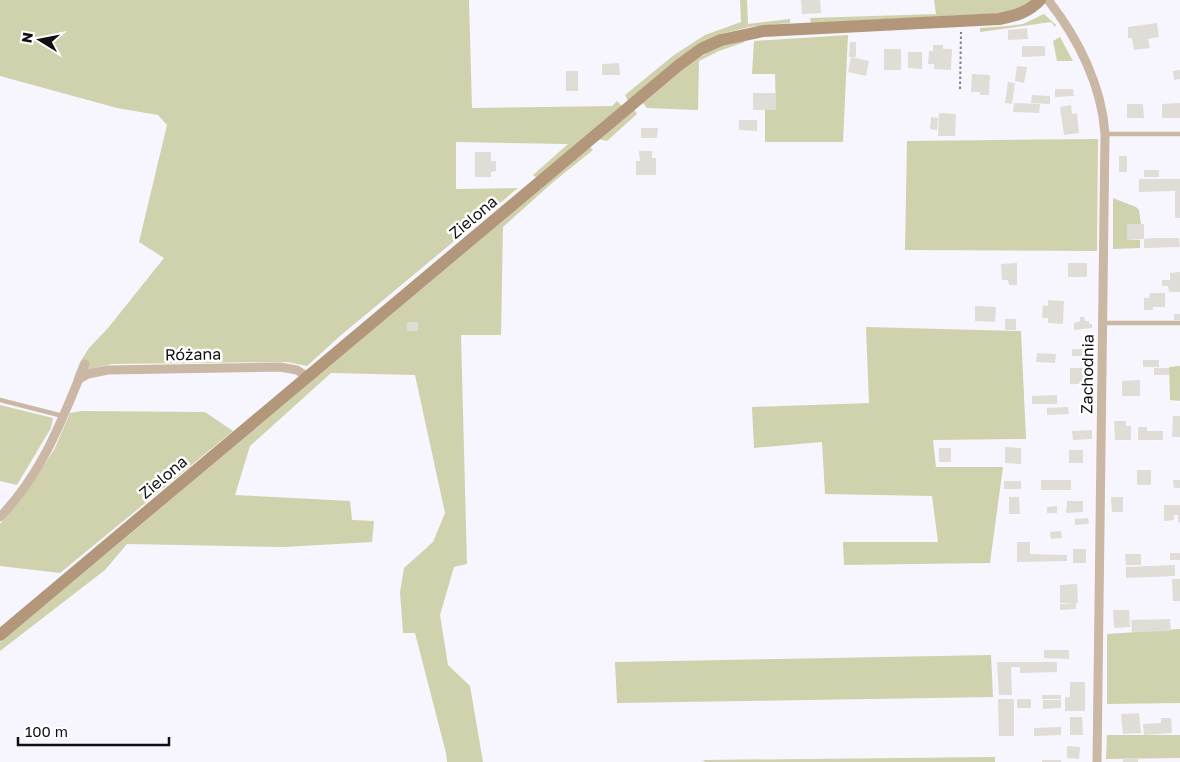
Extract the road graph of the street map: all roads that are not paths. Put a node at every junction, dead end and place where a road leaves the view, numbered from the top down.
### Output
1 (1040, 0) edge
2 (1048, 0) edge
3 (1105, 134) junction
4 (1180, 134) edge
5 (1102, 323) junction
6 (1180, 323) edge
7 (85, 364) dead end
8 (308, 377) junction
9 (79, 379) junction
10 (0, 400) edge
11 (63, 416) junction
12 (0, 517) edge
13 (0, 635) edge
14 (1097, 762) edge

1 - 8 street, Zielona
2 - 3 street, Zachodnia
3 - 4 lane
3 - 5 street, Zachodnia
5 - 6 lane
5 - 14 street, Zachodnia
7 - 9 street
8 - 9 street, Różana
8 - 13 street, Zielona
9 - 11 street
10 - 11 lane
11 - 12 street

